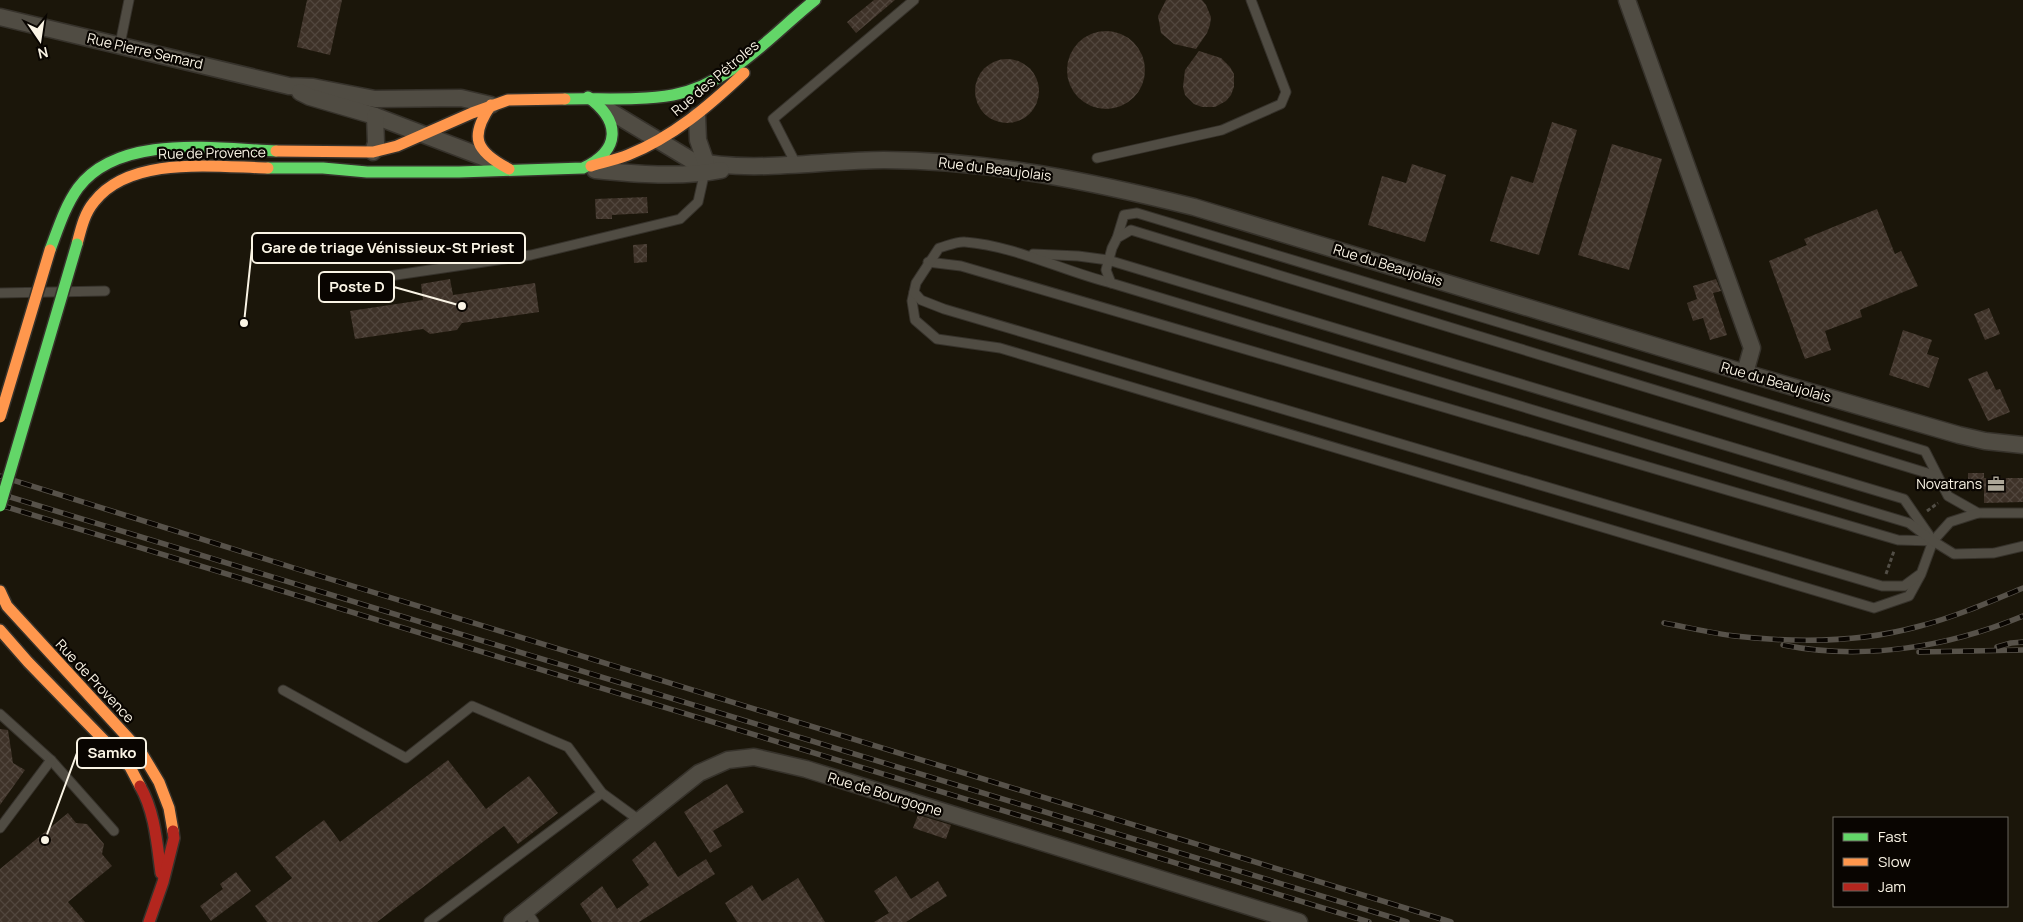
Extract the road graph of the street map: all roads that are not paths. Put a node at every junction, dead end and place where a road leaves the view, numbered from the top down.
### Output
1 (129, 0) edge
2 (815, 0) edge
3 (825, 0) edge
4 (914, 0) edge
5 (1251, 0) edge
6 (1627, 0) edge
7 (0, 17) edge
8 (120, 44) junction
9 (289, 86) junction
10 (594, 101) junction
11 (491, 105) junction
12 (375, 116) junction
13 (697, 116) junction
14 (425, 134) junction
15 (660, 140) junction
16 (373, 152) junction
17 (1097, 158) dead end
18 (490, 160) junction
19 (796, 164) junction
20 (583, 168) junction
21 (705, 168) junction
22 (509, 169) junction
23 (1117, 238) junction
24 (1024, 254) junction
25 (1108, 260) junction
26 (928, 262) junction
27 (1111, 283) junction
28 (335, 284) dead end
29 (105, 291) dead end
30 (914, 292) junction
31 (0, 293) edge
32 (1745, 373) junction
33 (0, 417) edge
34 (2023, 446) edge
35 (1937, 476) junction
36 (0, 506) edge
37 (1978, 513) junction
38 (2023, 513) edge
39 (1933, 541) junction
40 (2023, 546) edge
41 (1921, 574) junction
42 (0, 590) edge
43 (0, 630) edge
44 (283, 690) dead end
45 (0, 714) edge
46 (51, 760) junction
47 (602, 794) junction
48 (639, 820) junction
49 (0, 828) edge
50 (114, 831) dead end
51 (163, 882) junction
52 (530, 916) edge
53 (149, 922) edge
54 (429, 922) edge
55 (512, 922) edge
56 (1299, 922) edge

1 - 8 lane
2 - 10 main road, Rue des Pétroles
3 - 13 main road, Rue des Pétroles
4 - 19 lane
5 - 17 lane
6 - 32 street
7 - 8 street, Rue Pierre Semard
8 - 9 street, Rue Pierre Semard
9 - 11 street, Rue Pierre Semard
9 - 12 street, Rue Pierre Semard
10 - 11 main road, Rue de Provence
10 - 15 street, Rue du Beaujolais
10 - 20 main road
11 - 14 main road, Rue de Provence
11 - 18 main road
12 - 14 street, Rue Pierre Semard
12 - 16 street
13 - 15 main road, Rue des Pétroles
13 - 21 street
14 - 16 main road, Rue de Provence
14 - 18 street, Rue Pierre Semard
15 - 20 main road, Rue des Pétroles
15 - 21 street, Rue du Beaujolais
16 - 33 main road, Rue de Provence, bridge
18 - 22 main road, Rue de Provence
19 - 21 street, Rue du Beaujolais
19 - 32 street, Rue du Beaujolais
20 - 21 street, Rue du Beaujolais
20 - 22 main road, Rue de Provence
21 - 28 lane
22 - 36 main road, Rue de Provence, bridge
23 - 25 lane
23 - 35 lane
23 - 35 lane
24 - 25 lane
24 - 26 lane
24 - 27 lane
25 - 27 lane
25 - 39 lane
26 - 30 lane
26 - 39 lane
27 - 39 lane
29 - 31 lane
30 - 41 lane
30 - 41 lane
32 - 34 street, Rue du Beaujolais
35 - 37 lane
37 - 38 lane
37 - 39 lane
39 - 40 lane
39 - 41 lane
42 - 51 main road, Rue de Provence
43 - 51 main road, Rue de Provence
44 - 47 lane
45 - 46 lane
46 - 49 lane
46 - 50 lane
47 - 48 lane
47 - 54 lane
48 - 52 street, Rue de Bourgogne
48 - 56 street, Rue de Bourgogne
51 - 53 main road, Rue de Provence
52 - 55 street, Rue de Bourgogne

